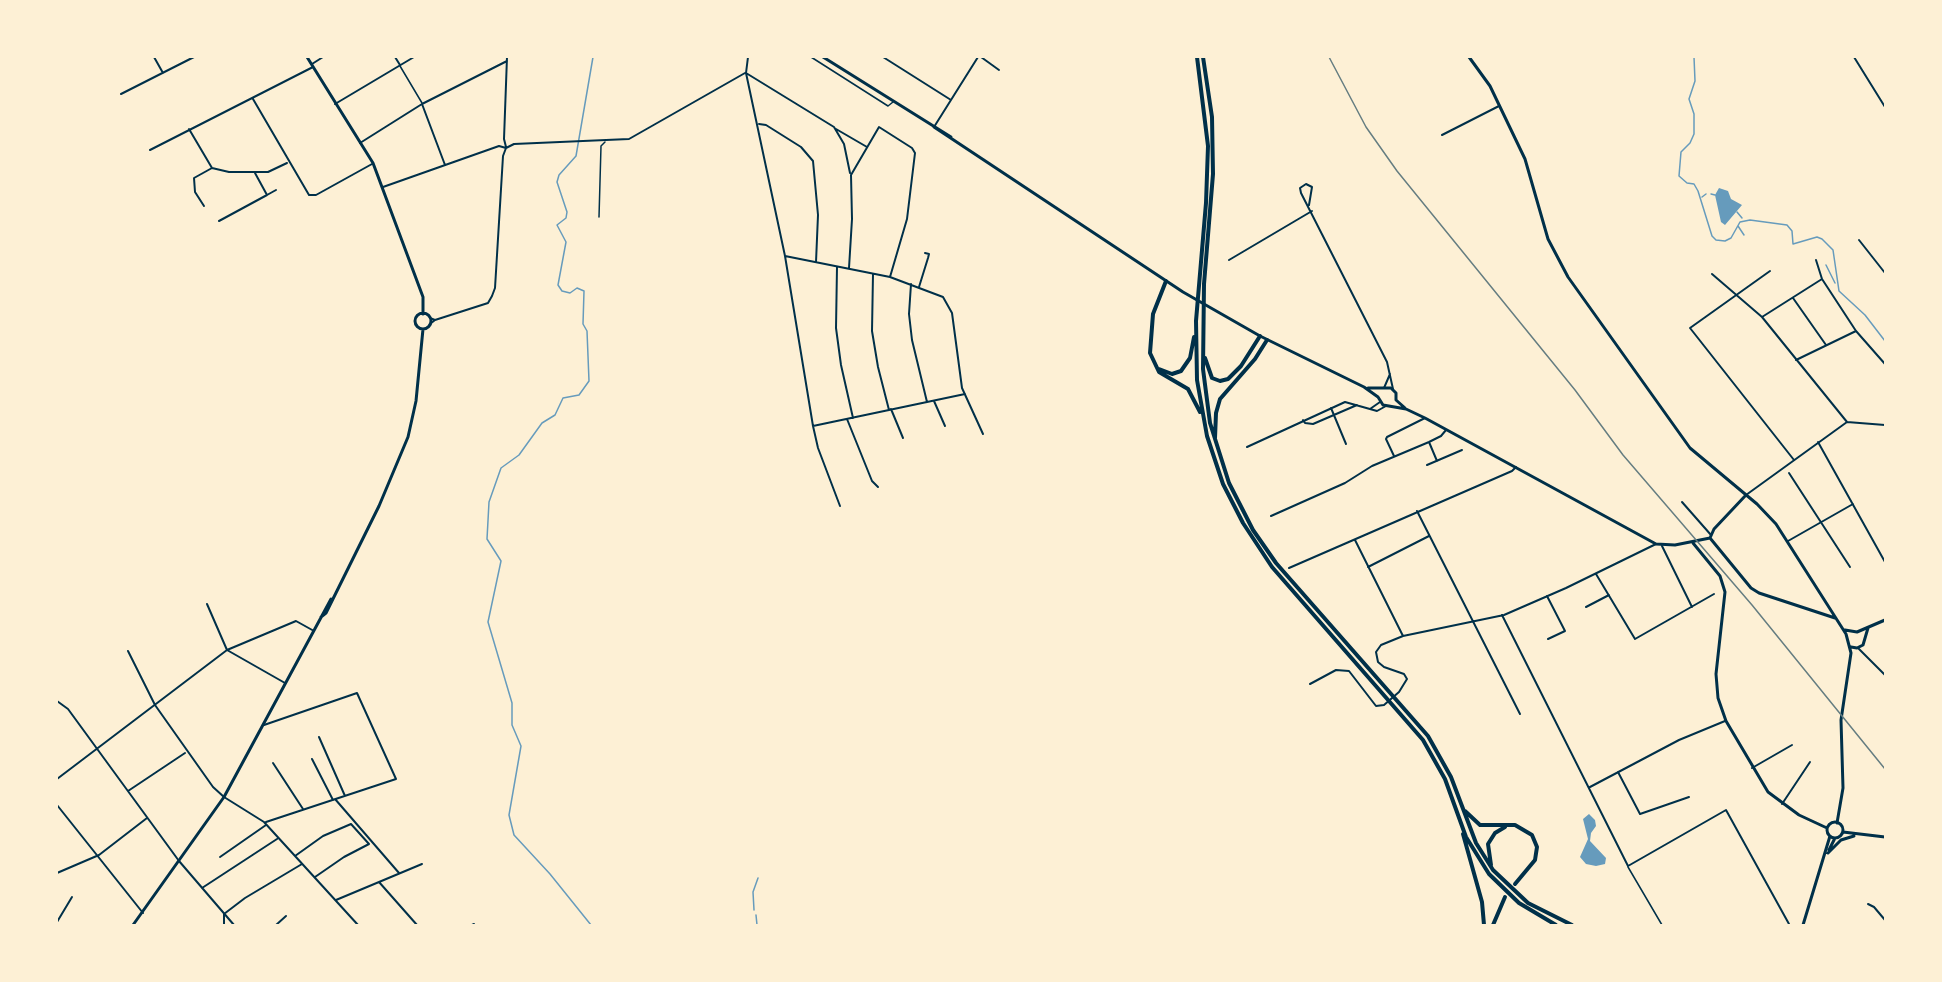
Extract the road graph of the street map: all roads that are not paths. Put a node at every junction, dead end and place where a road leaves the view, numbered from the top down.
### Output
1 (154, 57) edge
2 (194, 57) edge
3 (307, 57) edge
4 (323, 57) edge
5 (395, 57) edge
6 (414, 57) edge
7 (507, 57) edge
8 (748, 57) edge
9 (811, 57) edge
10 (823, 57) edge
11 (883, 57) edge
12 (979, 57) edge
13 (1197, 57) edge
14 (1203, 57) edge
15 (1469, 57) edge
16 (1854, 57) edge
17 (507, 61) junction
18 (312, 65) junction
19 (400, 65) junction
20 (999, 70) dead end
21 (163, 73) junction
22 (746, 73) junction
23 (121, 94) dead end
24 (253, 99) junction
25 (951, 100) junction
26 (894, 101) junction
27 (335, 104) junction
28 (422, 104) junction
29 (1499, 106) junction
30 (1885, 107) edge
31 (759, 124) junction
32 (834, 127) junction
33 (934, 127) junction
34 (189, 129) junction
35 (1442, 135) dead end
36 (605, 142) junction
37 (360, 143) junction
38 (867, 147) junction
39 (506, 148) junction
40 (150, 150) dead end
41 (288, 162) junction
42 (372, 163) junction
43 (445, 165) junction
44 (212, 168) junction
45 (255, 173) junction
46 (850, 175) junction
47 (383, 187) junction
48 (276, 190) dead end
49 (267, 195) junction
50 (1309, 204) junction
51 (204, 206) dead end
52 (1312, 211) junction
53 (599, 217) dead end
54 (219, 221) dead end
55 (1859, 240) dead end
56 (925, 252) dead end
57 (786, 256) junction
58 (1229, 260) dead end
59 (1816, 260) dead end
60 (816, 262) junction
61 (837, 265) junction
62 (849, 268) junction
63 (1770, 271) dead end
64 (873, 273) junction
65 (1885, 273) edge
66 (1712, 274) dead end
67 (890, 277) junction
68 (1822, 279) junction
69 (1166, 281) junction
70 (911, 284) junction
71 (919, 287) junction
72 (1737, 297) junction
73 (1793, 298) junction
74 (423, 314) junction
75 (1762, 317) junction
76 (429, 318) junction
77 (435, 320) junction
78 (1196, 321) junction
79 (430, 324) junction
80 (423, 329) junction
81 (1856, 331) junction
82 (1260, 336) junction
83 (1267, 339) junction
84 (1826, 345) junction
85 (1202, 347) junction
86 (1796, 360) junction
87 (1153, 362) junction
88 (1885, 364) edge
89 (1391, 371) junction
90 (1364, 387) junction
91 (1383, 388) junction
92 (1394, 389) junction
93 (965, 394) junction
94 (1378, 396) junction
95 (934, 400) junction
96 (1396, 400) junction
97 (927, 402) junction
98 (1380, 402) junction
99 (1360, 405) junction
100 (1391, 405) junction
101 (1386, 406) junction
102 (1331, 408) junction
103 (1370, 409) junction
104 (1406, 409) junction
105 (890, 410) junction
106 (1334, 414) junction
107 (853, 418) junction
108 (1425, 418) junction
109 (847, 419) junction
110 (1303, 420) junction
111 (1847, 422) junction
112 (1204, 424) junction
113 (1885, 425) edge
114 (813, 426) junction
115 (945, 426) dead end
116 (1446, 430) junction
117 (983, 434) dead end
118 (903, 438) dead end
119 (1215, 442) junction
120 (1429, 442) junction
121 (1818, 442) junction
122 (1346, 444) dead end
123 (1246, 447) dead end
124 (1462, 450) dead end
125 (1394, 457) junction
126 (1437, 460) junction
127 (1794, 460) junction
128 (1427, 465) dead end
129 (1516, 467) junction
130 (1789, 473) dead end
131 (878, 487) dead end
132 (1746, 495) junction
133 (1682, 502) dead end
134 (1853, 504) junction
135 (840, 506) dead end
136 (1417, 512) junction
137 (1271, 516) dead end
138 (1821, 523) junction
139 (1429, 536) junction
140 (1711, 537) junction
141 (1355, 540) junction
142 (1788, 541) junction
143 (1693, 543) junction
144 (1656, 544) junction
145 (1662, 546) junction
146 (1885, 562) edge
147 (1368, 567) junction
148 (1850, 567) dead end
149 (1288, 568) dead end
150 (1596, 574) junction
151 (1714, 594) dead end
152 (1609, 595) junction
153 (1547, 596) junction
154 (207, 604) dead end
155 (1586, 607) dead end
156 (1692, 607) junction
157 (1830, 608) junction
158 (1821, 612) junction
159 (1502, 615) junction
160 (1835, 618) junction
161 (1885, 620) edge
162 (1472, 622) junction
163 (1870, 626) junction
164 (1843, 629) junction
165 (314, 631) junction
166 (1855, 632) junction
167 (1403, 636) junction
168 (1864, 637) junction
169 (1548, 639) dead end
170 (1848, 640) junction
171 (1864, 644) junction
172 (1851, 646) junction
173 (1858, 648) junction
174 (226, 650) junction
175 (128, 651) dead end
176 (1866, 656) junction
177 (1851, 658) junction
178 (1885, 675) edge
179 (286, 684) junction
180 (1310, 684) dead end
181 (57, 701) edge
182 (154, 705) junction
183 (1520, 714) dead end
184 (1726, 721) junction
185 (264, 725) junction
186 (319, 737) dead end
187 (1792, 745) dead end
188 (96, 750) junction
189 (186, 752) junction
190 (312, 759) dead end
191 (1810, 762) dead end
192 (273, 763) dead end
193 (1752, 768) junction
194 (1618, 772) junction
195 (57, 779) edge
196 (1590, 787) junction
197 (128, 791) junction
198 (345, 796) junction
199 (224, 797) junction
200 (1689, 797) dead end
201 (334, 800) junction
202 (1460, 803) junction
203 (1782, 804) junction
204 (57, 805) edge
205 (303, 809) junction
206 (147, 818) junction
207 (1460, 821) junction
208 (265, 823) junction
209 (1837, 823) junction
210 (1508, 825) junction
211 (1827, 828) junction
212 (1843, 832) junction
213 (1830, 836) junction
214 (1860, 836) junction
215 (1885, 837) edge
216 (1835, 838) junction
217 (278, 839) junction
218 (1826, 854) junction
219 (99, 855) junction
220 (295, 856) junction
221 (220, 857) dead end
222 (179, 861) junction
223 (302, 864) junction
224 (422, 864) dead end
225 (1628, 866) junction
226 (1493, 870) junction
227 (57, 873) edge
228 (399, 873) junction
229 (315, 877) junction
230 (379, 882) junction
231 (1515, 884) dead end
232 (202, 888) junction
233 (72, 897) dead end
234 (1505, 897) dead end
235 (336, 900) junction
236 (1868, 904) dead end
237 (142, 913) junction
238 (224, 914) junction
239 (286, 916) dead end
240 (1885, 920) edge
241 (57, 922) edge
242 (1789, 924) edge
243 (133, 925) edge
244 (224, 925) edge
245 (234, 925) edge
246 (276, 925) edge
247 (358, 925) edge
248 (417, 925) edge
249 (1484, 925) edge
250 (1493, 925) edge
251 (1556, 925) edge
252 (1572, 925) edge
253 (1662, 925) edge
254 (1803, 925) edge

1 - 21 street
2 - 21 street
3 - 18 street
4 - 18 street
5 - 19 street
6 - 19 street
7 - 17 street
8 - 22 street
9 - 26 lane
10 - 26 street
11 - 25 street
12 - 20 street
12 - 25 street
13 - 78 highway
14 - 85 highway
15 - 29 street
16 - 30 street
17 - 28 street
17 - 39 street
18 - 24 street
18 - 27 street
19 - 27 street
19 - 28 lane
21 - 23 street
22 - 31 street
22 - 32 street
22 - 36 street
24 - 34 street
24 - 41 street
25 - 33 street
26 - 33 street
27 - 37 street
28 - 37 street
28 - 43 street
29 - 35 street
29 - 132 street
31 - 57 street
31 - 60 street
32 - 38 street
32 - 46 street
33 - 69 street
34 - 40 street
34 - 44 street
36 - 39 street
36 - 53 lane
37 - 42 street
38 - 46 street
38 - 67 street
39 - 43 street
39 - 77 street
41 - 42 street
41 - 45 street
42 - 47 street
43 - 47 street
44 - 45 street
44 - 51 street
45 - 49 street
46 - 62 street
47 - 74 street
48 - 49 street
49 - 54 street
50 - 50 street
50 - 52 street
52 - 58 street
52 - 89 street
55 - 65 street
56 - 71 street
57 - 60 street
57 - 114 street
59 - 68 street
60 - 61 street
61 - 62 street
61 - 107 street
62 - 64 street
63 - 72 street
64 - 67 street
64 - 105 street
66 - 72 street
67 - 70 street
68 - 73 street
68 - 81 street
69 - 82 street
69 - 87 highway
70 - 71 street
70 - 97 street
71 - 93 street
72 - 75 street
72 - 127 street
73 - 75 street
73 - 84 street
74 - 76 street
74 - 80 street
75 - 86 street
76 - 77 street
76 - 79 street
77 - 79 street
78 - 87 highway
78 - 112 highway
79 - 80 street
80 - 165 street
81 - 84 street
81 - 88 street
82 - 83 street
82 - 85 highway
83 - 90 street
83 - 119 highway
84 - 86 street
85 - 119 highway
86 - 111 street
87 - 112 highway
89 - 91 street
89 - 92 street
90 - 91 street
90 - 94 street
91 - 92 street
91 - 94 street
92 - 96 street
93 - 95 street
93 - 117 street
94 - 98 street
95 - 97 street
95 - 115 street
96 - 100 street
96 - 104 street
97 - 105 street
98 - 101 street
98 - 103 street
99 - 102 street
99 - 103 street
99 - 106 street
100 - 101 street
100 - 104 street
101 - 103 street
102 - 106 street
102 - 110 street
104 - 108 street
105 - 107 street
105 - 118 street
106 - 110 street
106 - 122 street
107 - 109 street
108 - 116 street
108 - 125 street
109 - 114 street
109 - 131 street
110 - 123 street
111 - 113 street
111 - 121 street
112 - 207 highway
114 - 135 street
116 - 120 street
116 - 129 street
119 - 202 highway
120 - 125 street
120 - 126 street
121 - 127 street
121 - 134 street
124 - 126 street
125 - 137 street
126 - 128 street
127 - 132 street
129 - 136 street
129 - 144 street
130 - 138 street
132 - 140 street
132 - 142 street
133 - 140 street
134 - 138 street
134 - 146 street
136 - 139 street
136 - 141 street
138 - 142 street
138 - 148 street
139 - 147 street
139 - 162 street
140 - 143 street
140 - 158 street
141 - 147 street
141 - 149 street
142 - 157 street
143 - 145 street
143 - 184 street
144 - 145 street
144 - 150 street
145 - 156 street
147 - 167 street
150 - 152 street
150 - 153 street
151 - 156 street
152 - 155 street
152 - 156 street
153 - 159 street
153 - 169 street
154 - 174 street
157 - 158 street
157 - 160 street
158 - 160 street
159 - 162 street
159 - 196 street
160 - 164 street
161 - 163 street
162 - 167 street
162 - 183 street
163 - 166 street
163 - 168 street
164 - 166 street
164 - 170 street
165 - 174 street
165 - 179 street
166 - 168 street
166 - 170 street
167 - 180 street
168 - 171 street
170 - 172 street
171 - 173 street
171 - 176 street
172 - 173 street
172 - 177 street
173 - 176 street
173 - 177 street
174 - 179 street
174 - 182 street
175 - 182 street
176 - 178 street
177 - 209 street
179 - 185 street
181 - 188 street
182 - 188 street
182 - 189 street
184 - 193 street
184 - 194 street
185 - 198 street
185 - 199 street
186 - 198 street
187 - 193 street
188 - 195 street
188 - 197 street
189 - 197 street
189 - 199 street
190 - 201 street
191 - 203 street
192 - 205 street
193 - 203 street
194 - 196 street
194 - 200 street
196 - 225 street
197 - 206 street
198 - 201 street
199 - 208 street
199 - 222 street
201 - 205 street
201 - 228 street
202 - 210 highway
202 - 226 highway
203 - 211 street
204 - 219 street
205 - 208 street
206 - 219 street
206 - 222 street
207 - 249 highway
207 - 251 highway
208 - 217 street
208 - 221 street
209 - 211 street
209 - 212 street
210 - 226 highway
210 - 231 highway
211 - 213 street
212 - 214 street
212 - 216 street
213 - 216 street
213 - 218 street
214 - 215 street
214 - 218 street
216 - 218 street
217 - 220 street
217 - 232 street
218 - 254 street
219 - 227 street
219 - 237 street
220 - 223 street
220 - 229 street
222 - 232 street
222 - 237 street
223 - 229 street
223 - 238 street
224 - 228 street
225 - 242 street
225 - 253 lane
226 - 252 highway
228 - 230 street
229 - 235 street
230 - 235 street
230 - 248 street
232 - 238 street
233 - 241 street
234 - 250 highway
235 - 247 street
236 - 240 street
237 - 243 street
238 - 244 street
238 - 245 street
239 - 246 street

